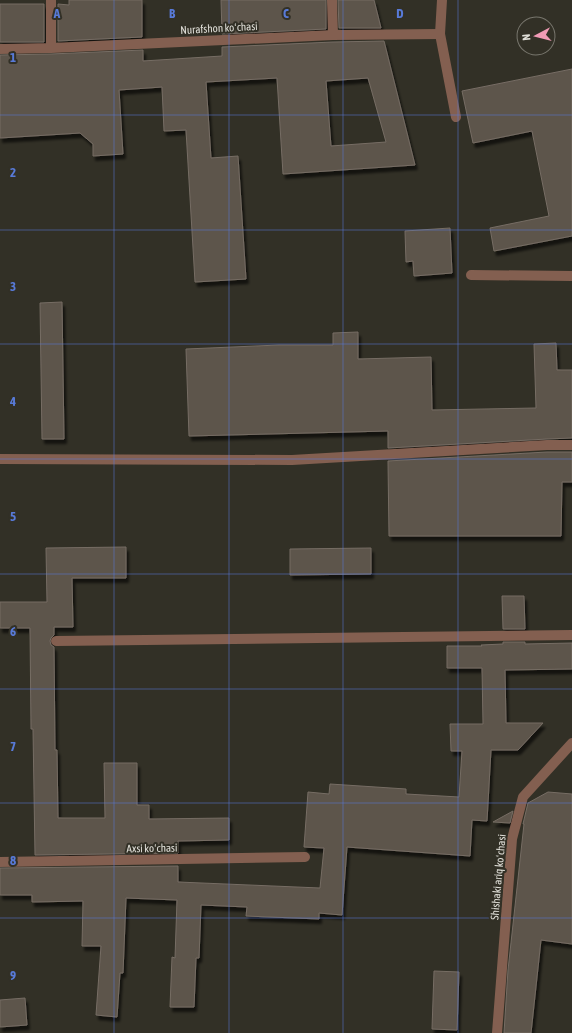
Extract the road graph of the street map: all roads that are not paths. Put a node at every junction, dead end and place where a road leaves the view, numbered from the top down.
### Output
1 (51, 0) edge
2 (332, 0) edge
3 (442, 0) edge
4 (440, 34) junction
5 (333, 35) junction
6 (51, 48) junction
7 (0, 49) edge
8 (456, 117) dead end
9 (471, 275) dead end
10 (572, 276) edge
11 (572, 445) edge
12 (0, 459) edge
13 (572, 635) edge
14 (56, 641) dead end
15 (572, 743) edge
16 (305, 858) dead end
17 (0, 862) edge
18 (497, 1033) edge

1 - 6 street
2 - 5 street
3 - 4 street
4 - 5 street, Nurafshon koʻchasi
4 - 8 street
5 - 6 street, Nurafshon koʻchasi
6 - 7 street, Nurafshon koʻchasi
9 - 10 street
11 - 12 street
13 - 14 street
15 - 18 street, Shishaki ariq koʻchasi
16 - 17 street, Axsi koʻchasi

